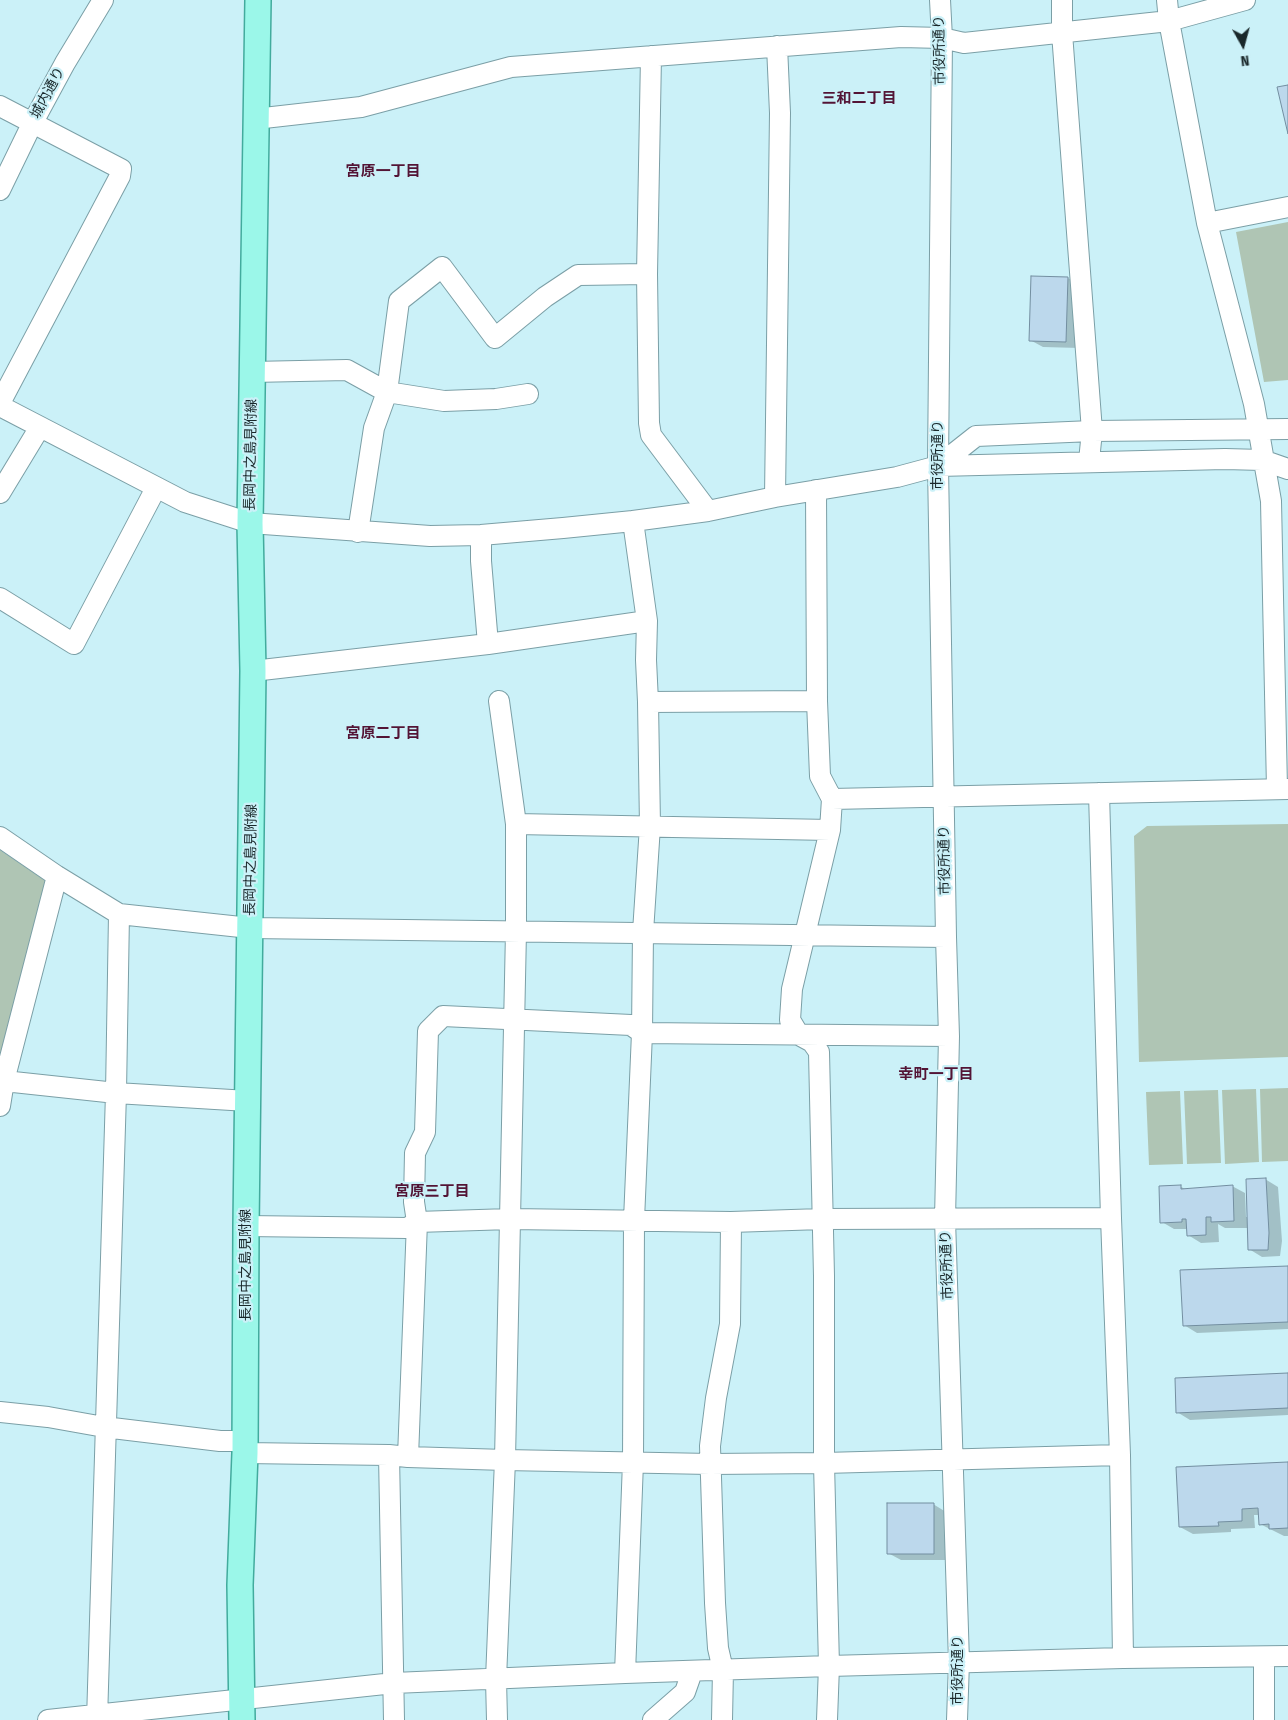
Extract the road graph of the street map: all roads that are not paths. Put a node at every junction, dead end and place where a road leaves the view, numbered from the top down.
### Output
1 (103, 0) edge
2 (258, 0) edge
3 (940, 0) edge
4 (1062, 0) edge
5 (1167, 0) edge
6 (1245, 0) edge
7 (1169, 21) junction
8 (1062, 33) junction
9 (942, 38) junction
10 (777, 46) junction
11 (651, 56) junction
12 (0, 106) edge
13 (255, 119) junction
14 (32, 124) junction
15 (0, 190) edge
16 (1288, 207) edge
17 (1207, 223) junction
18 (647, 274) junction
19 (252, 372) junction
20 (386, 392) junction
21 (528, 394) dead end
22 (0, 404) edge
23 (40, 427) junction
24 (1288, 429) edge
25 (1092, 430) junction
26 (1258, 430) junction
27 (1262, 460) junction
28 (1090, 462) junction
29 (938, 466) junction
30 (1288, 469) edge
31 (156, 488) junction
32 (816, 490) junction
33 (0, 493) edge
34 (775, 497) junction
35 (708, 511) junction
36 (633, 521) junction
37 (250, 523) junction
38 (358, 532) junction
39 (481, 535) junction
40 (0, 598) edge
41 (647, 621) junction
42 (488, 644) junction
43 (254, 671) junction
44 (499, 701) dead end
45 (817, 701) junction
46 (648, 702) junction
47 (1282, 789) edge
48 (1099, 793) junction
49 (944, 796) junction
50 (832, 799) junction
51 (516, 824) junction
52 (650, 826) junction
53 (830, 830) junction
54 (0, 837) edge
55 (57, 876) junction
56 (119, 914) junction
57 (250, 928) junction
58 (516, 931) junction
59 (644, 932) junction
60 (806, 936) junction
61 (946, 937) junction
62 (513, 1019) junction
63 (642, 1033) junction
64 (799, 1035) junction
65 (949, 1036) junction
66 (2, 1079) edge
67 (116, 1093) junction
68 (248, 1100) junction
69 (0, 1106) edge
70 (1111, 1218) junction
71 (510, 1219) junction
72 (822, 1219) junction
73 (945, 1219) junction
74 (634, 1220) junction
75 (417, 1222) junction
76 (731, 1222) junction
77 (246, 1226) junction
78 (0, 1412) edge
79 (104, 1427) junction
80 (245, 1447) junction
81 (1120, 1455) junction
82 (399, 1456) junction
83 (953, 1459) junction
84 (505, 1460) junction
85 (633, 1462) junction
86 (824, 1463) junction
87 (710, 1464) junction
88 (1264, 1656) junction
89 (1288, 1656) edge
90 (1123, 1658) junction
91 (959, 1662) junction
92 (829, 1666) junction
93 (722, 1670) junction
94 (692, 1672) junction
95 (625, 1673) junction
96 (496, 1678) junction
97 (394, 1684) junction
98 (242, 1710) edge
99 (96, 1717) edge
100 (48, 1720) edge
101 (394, 1720) edge
102 (496, 1720) edge
103 (653, 1720) edge
104 (722, 1720) edge
105 (827, 1720) edge
106 (958, 1720) edge
107 (1264, 1720) edge

1 - 14 street, 城内通り
2 - 13 main road, 長岡中之島見附線
3 - 9 street, 市役所通り
4 - 8 street
5 - 7 street
6 - 7 street
7 - 8 street
7 - 17 street
8 - 9 street
8 - 25 street
9 - 10 street
9 - 29 street, 市役所通り
10 - 11 street
10 - 34 street
11 - 13 street
11 - 18 street
12 - 14 street
13 - 19 main road, 長岡中之島見附線
14 - 15 street, 城内通り
14 - 22 street
16 - 17 street
17 - 26 street
18 - 20 street
18 - 35 street
19 - 20 street
19 - 37 main road, 長岡中之島見附線
20 - 21 street
20 - 38 street
22 - 23 street
23 - 31 street
23 - 33 street
24 - 26 street
25 - 26 street
25 - 28 street
25 - 29 street
26 - 27 street
27 - 28 street
27 - 30 street
27 - 47 street
28 - 29 street
29 - 32 street
29 - 49 street, 市役所通り
31 - 37 street
31 - 40 street
32 - 34 street
32 - 45 street
34 - 35 street
35 - 36 street
36 - 39 street
36 - 41 street
37 - 38 street
37 - 43 main road, 長岡中之島見附線
38 - 39 street
39 - 42 street
41 - 42 street
41 - 46 street
42 - 43 street
43 - 57 main road, 長岡中之島見附線
44 - 51 street
45 - 46 street
45 - 50 street
46 - 52 street
47 - 48 street
48 - 49 street
48 - 70 street
49 - 50 street
49 - 61 street, 市役所通り
50 - 53 street
51 - 52 street
51 - 58 street
52 - 53 street
52 - 59 street
53 - 60 street
54 - 55 street
55 - 56 street
55 - 66 street
56 - 57 street
56 - 67 street
57 - 58 street
57 - 68 main road, 長岡中之島見附線
58 - 59 street
58 - 62 street
59 - 60 street
59 - 63 street
60 - 61 street
60 - 64 street
61 - 65 street, 市役所通り
62 - 63 street
62 - 71 street
62 - 75 street
63 - 64 street
63 - 74 street
64 - 65 street
64 - 72 street
65 - 73 street, 市役所通り
66 - 67 street
66 - 69 street
67 - 68 street
67 - 79 street
68 - 77 main road, 長岡中之島見附線
70 - 73 street
70 - 81 street
71 - 74 street
71 - 75 street
71 - 84 street
72 - 73 street
72 - 76 street
72 - 86 street
73 - 83 street, 市役所通り
74 - 76 street
74 - 85 street
75 - 77 street
75 - 82 street
76 - 87 street
77 - 80 main road, 長岡中之島見附線
78 - 79 street
79 - 80 street
79 - 99 street
80 - 82 street
80 - 98 main road, 長岡中之島見附線
81 - 83 street
81 - 90 street
82 - 84 street
82 - 97 street
83 - 86 street
83 - 91 street, 市役所通り
84 - 85 street
84 - 96 street
85 - 87 street
85 - 95 street
86 - 87 street
86 - 92 street
87 - 93 street
88 - 89 street
88 - 90 street
88 - 107 street
90 - 91 street
91 - 92 street
91 - 106 street, 市役所通り
92 - 93 street
92 - 105 street
93 - 94 street
93 - 104 street
94 - 95 street
94 - 103 street
95 - 96 street
96 - 97 street
96 - 102 street
97 - 98 street
97 - 101 street
98 - 99 street
99 - 100 street

